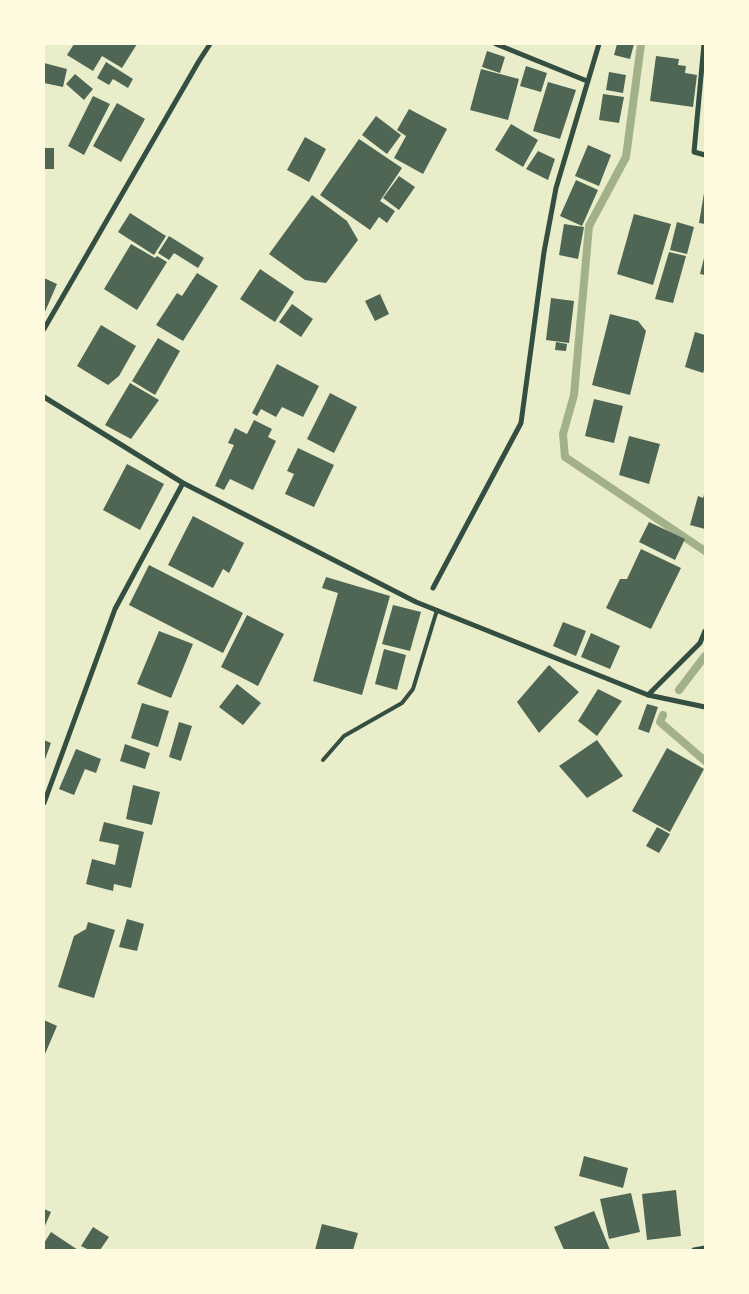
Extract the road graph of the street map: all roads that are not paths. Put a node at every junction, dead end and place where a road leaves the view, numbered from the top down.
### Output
1 (210, 44) edge
2 (496, 44) edge
3 (600, 44) edge
4 (704, 44) edge
5 (587, 82) junction
6 (705, 155) edge
7 (44, 329) edge
8 (44, 397) edge
9 (183, 483) junction
10 (433, 588) dead end
11 (437, 610) junction
12 (705, 631) edge
13 (648, 695) junction
14 (705, 707) edge
15 (323, 760) dead end
16 (44, 803) edge
17 (705, 1248) edge
18 (694, 1250) edge

1 - 7 street
2 - 5 street
3 - 5 street
4 - 6 street
5 - 10 street
8 - 9 street
9 - 11 street
9 - 16 street
11 - 13 street
11 - 15 lane
12 - 13 street
13 - 14 street
17 - 18 street

